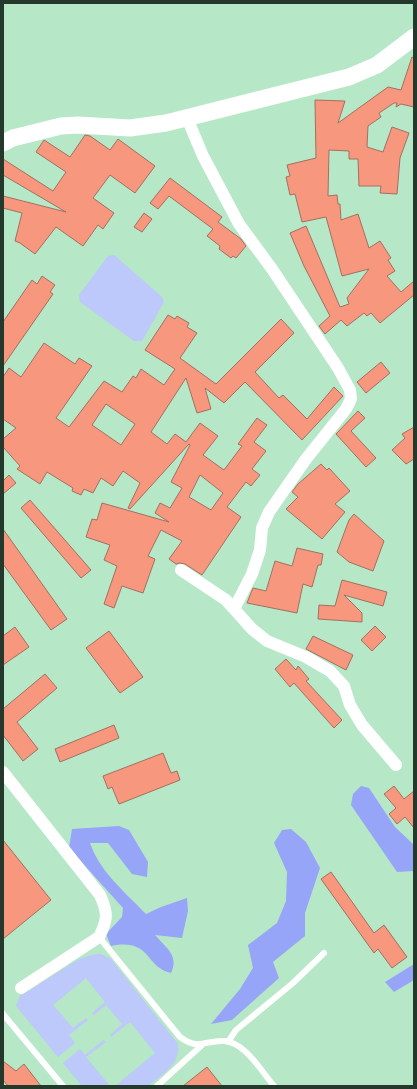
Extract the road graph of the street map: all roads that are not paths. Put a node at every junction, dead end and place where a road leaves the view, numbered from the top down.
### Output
1 (414, 37) edge
2 (187, 118) junction
3 (3, 143) edge
4 (181, 570) dead end
5 (234, 609) junction
6 (396, 764) dead end
7 (3, 772) edge
8 (99, 937) junction
9 (324, 954) dead end
10 (21, 988) dead end
11 (3, 1014) edge
12 (228, 1042) junction
13 (202, 1045) junction
14 (63, 1086) edge
15 (157, 1086) edge
16 (274, 1086) edge

1 - 2 street
2 - 3 street
2 - 5 street
4 - 5 street
5 - 6 street
7 - 8 street
8 - 10 street
8 - 13 lane
9 - 12 lane
11 - 14 lane
12 - 13 lane
12 - 16 lane
13 - 15 lane

